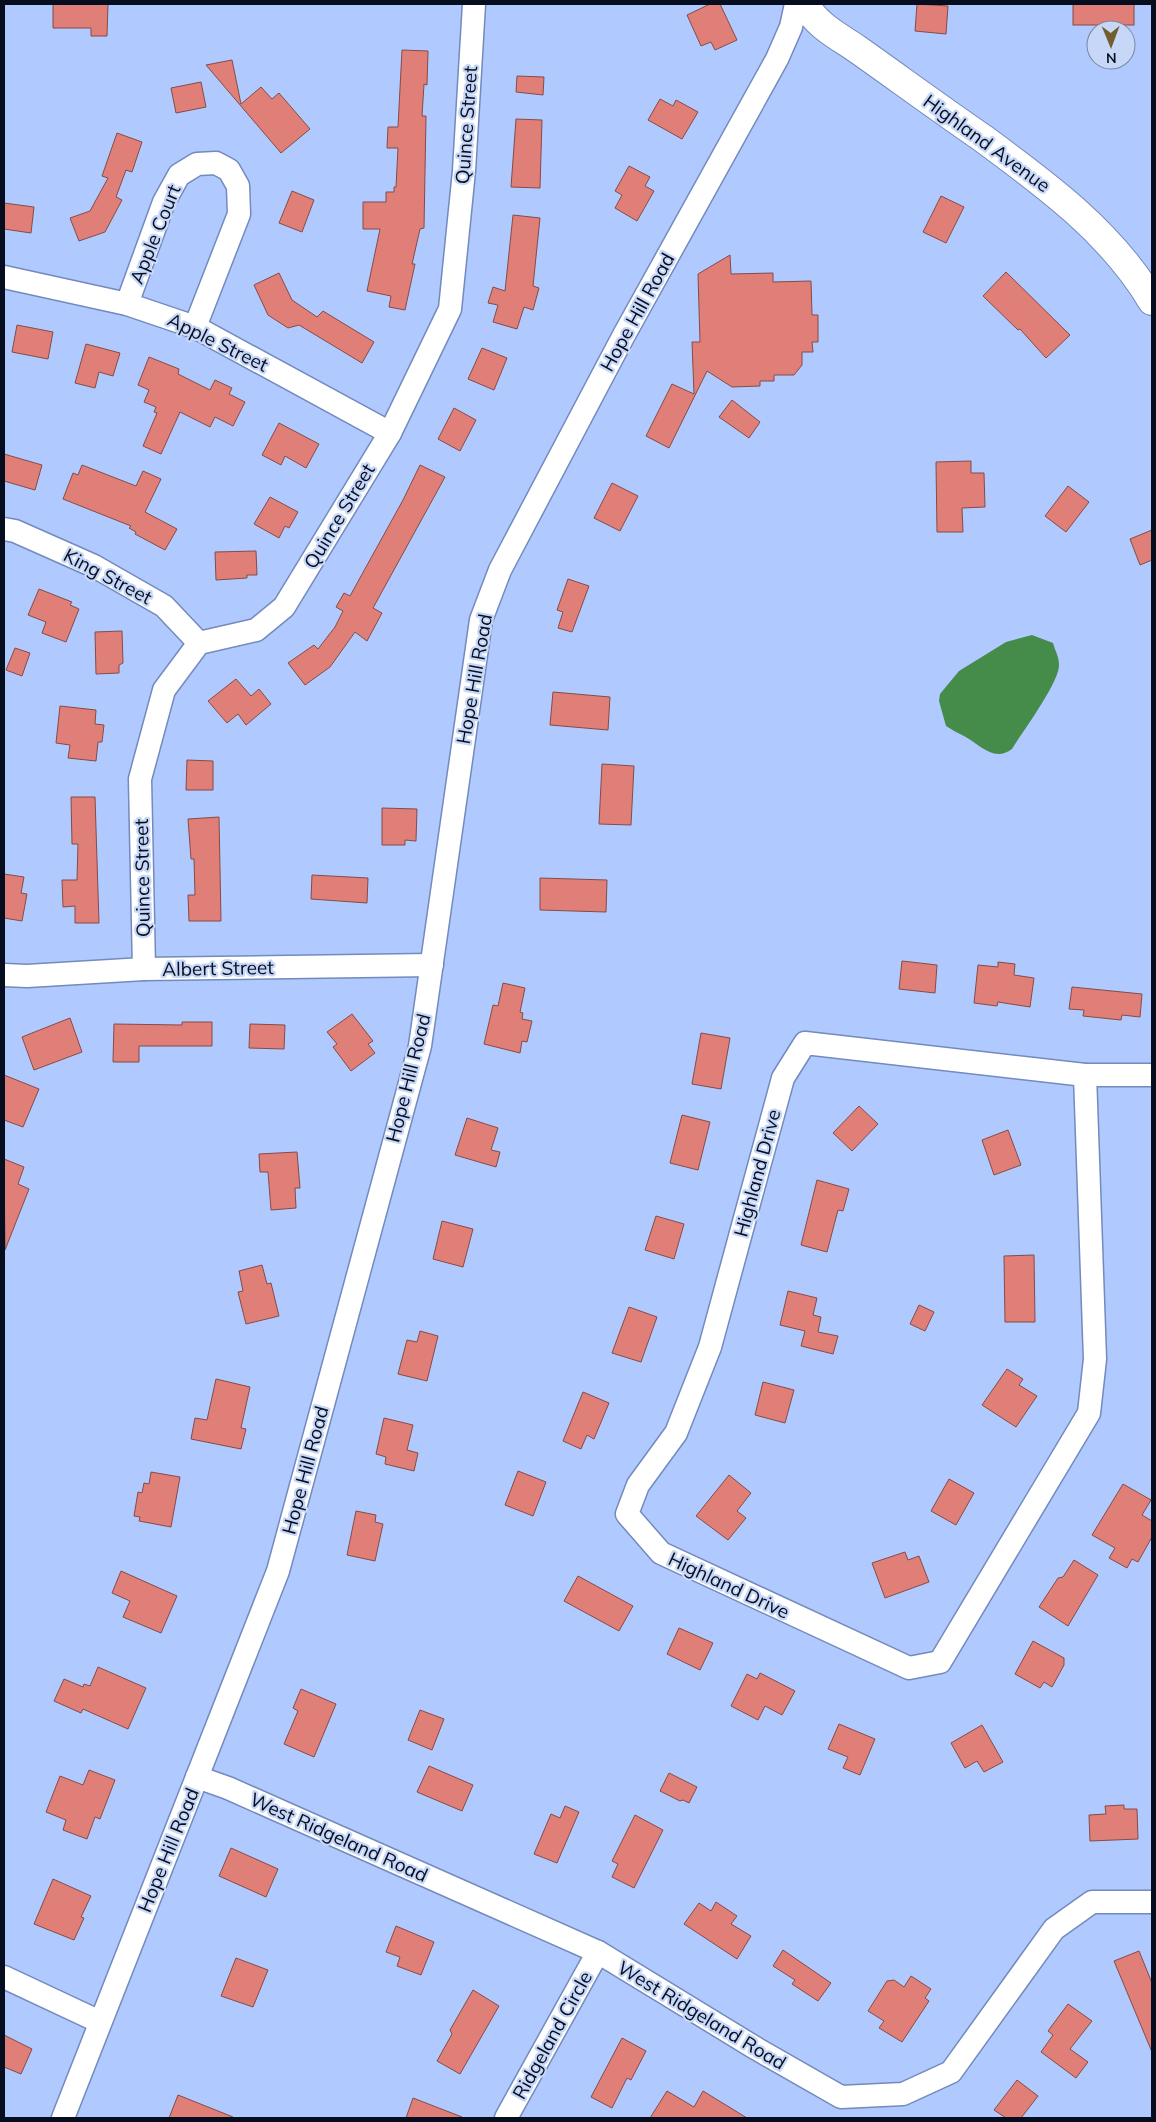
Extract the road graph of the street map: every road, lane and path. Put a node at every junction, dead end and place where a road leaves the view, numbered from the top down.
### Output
1 (474, 4) edge
2 (796, 4) edge
3 (805, 4) edge
4 (4, 278) edge
5 (1152, 301) edge
6 (127, 304) junction
7 (195, 327) junction
8 (390, 433) junction
9 (4, 529) edge
10 (199, 643) junction
11 (432, 965) junction
12 (144, 969) junction
13 (4, 974) edge
14 (1085, 1075) junction
15 (1152, 1075) edge
16 (197, 1777) junction
17 (1152, 1902) edge
18 (598, 1952) junction
19 (4, 1977) edge
20 (100, 2022) junction
21 (63, 2118) edge
22 (506, 2118) edge

1 - 8 street, Quince Street
2 - 11 street, Hope Hill Road
3 - 5 street, Highland Avenue
4 - 6 street, Apple Street
6 - 7 street, Apple Street
6 - 7 street, Apple Court
7 - 8 street, Apple Street
8 - 10 street, Quince Street
9 - 10 street, King Street
10 - 12 street, Quince Street
11 - 12 street, Albert Street
11 - 16 street, Hope Hill Road
12 - 13 street, Albert Street
14 - 14 street, Highland Drive
14 - 15 street, Highland Drive
16 - 18 street, West Ridgeland Road
16 - 20 street, Hope Hill Road
17 - 18 street, West Ridgeland Road
18 - 22 street, Ridgeland Circle
19 - 20 street
20 - 21 street, Hope Hill Road

